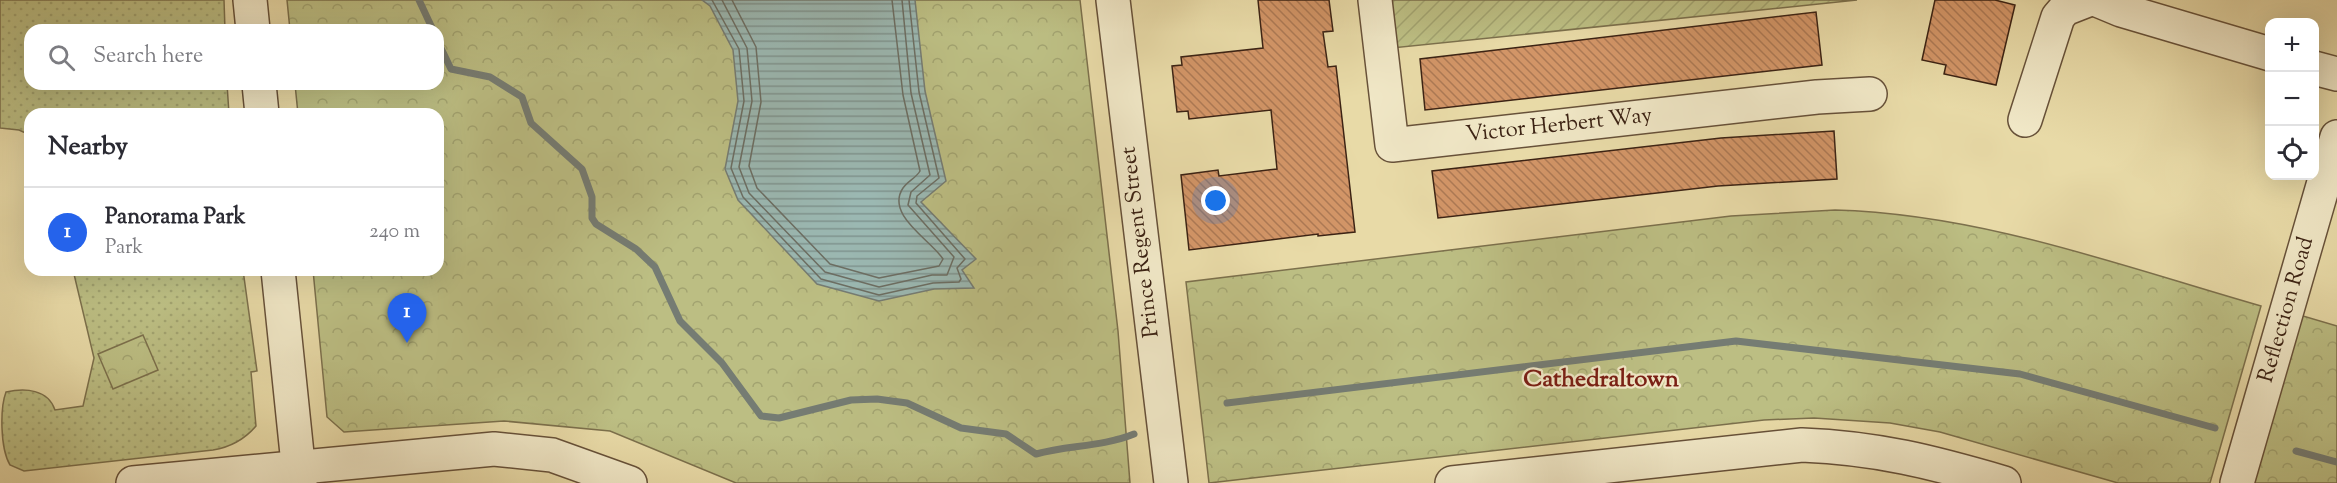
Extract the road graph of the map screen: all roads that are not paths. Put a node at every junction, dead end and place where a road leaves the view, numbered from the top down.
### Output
1 (250, 0) edge
2 (1113, 0) edge
3 (1375, 0) edge
4 (2088, 0) edge
5 (2097, 0) edge
6 (252, 24) edge
7 (2265, 53) edge
8 (2319, 69) edge
9 (2337, 74) edge
10 (260, 90) edge
11 (1870, 94) dead end
12 (261, 108) edge
13 (2025, 120) dead end
14 (2337, 137) edge
15 (279, 276) edge
16 (299, 475) edge
17 (133, 483) edge
18 (630, 483) edge
19 (1171, 483) edge
20 (1452, 483) edge
21 (2004, 483) edge
22 (2237, 483) edge

1 - 6 street
2 - 19 street, Prince Regent Street
3 - 11 street, Victor Herbert Way
4 - 13 street
5 - 7 street
8 - 9 street
10 - 12 street
14 - 22 street, Reflection Road
15 - 16 street
16 - 17 street
16 - 18 street
20 - 21 street

